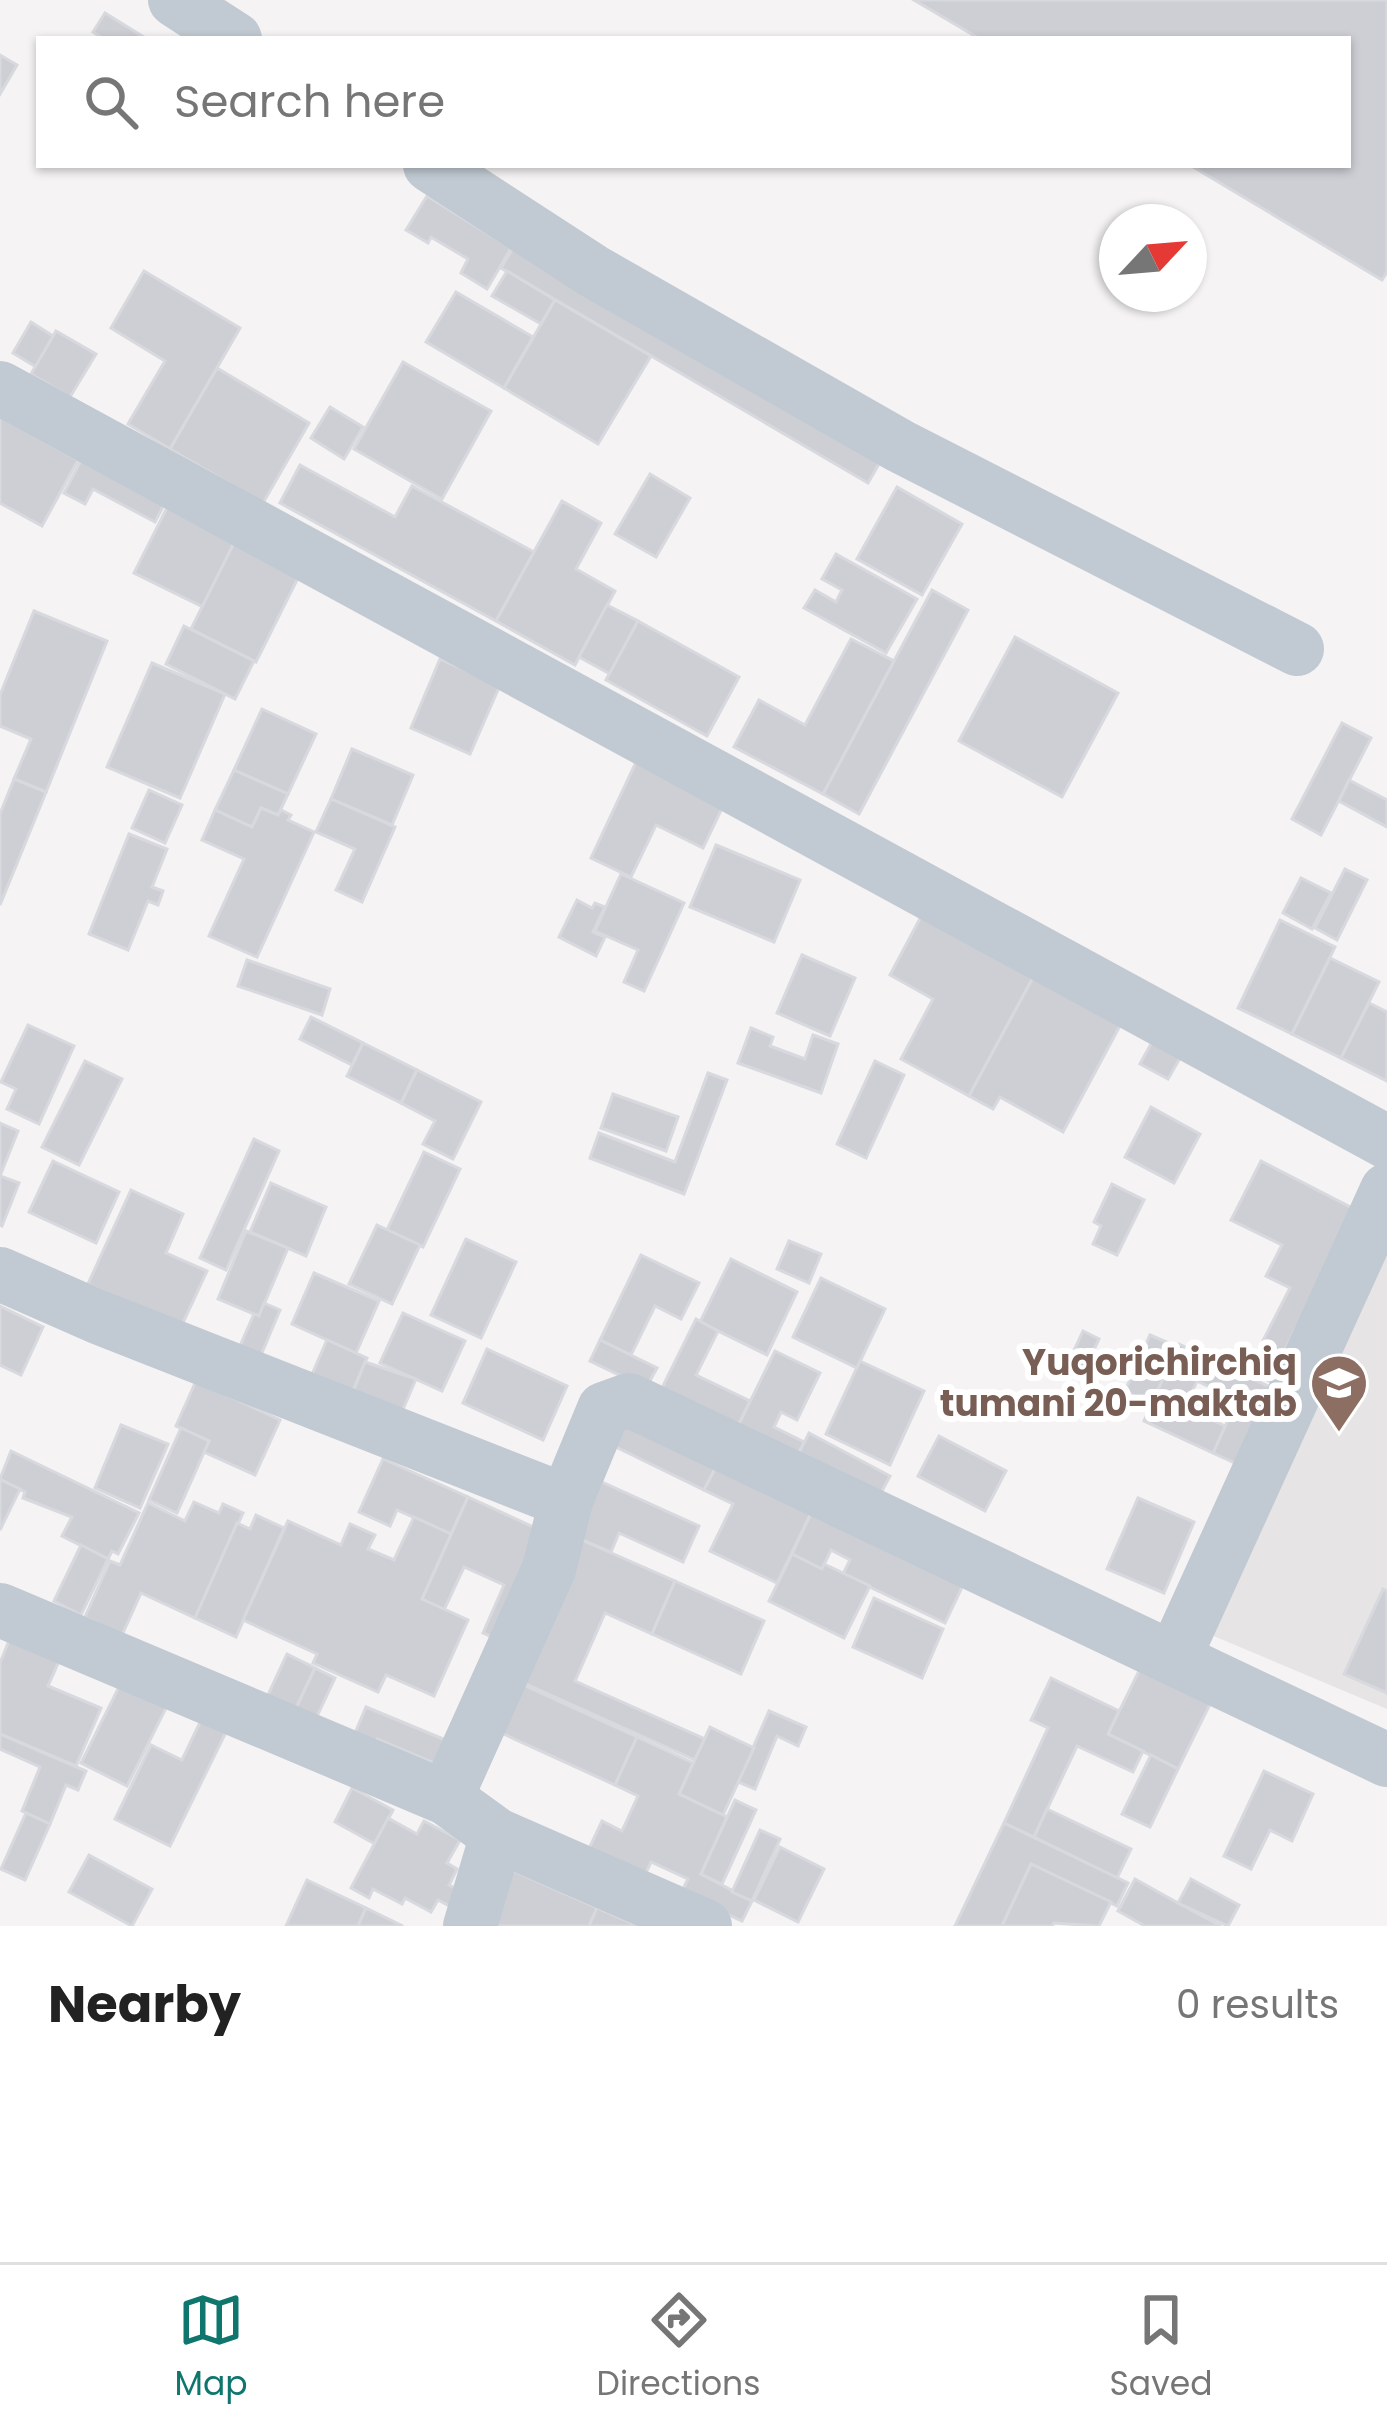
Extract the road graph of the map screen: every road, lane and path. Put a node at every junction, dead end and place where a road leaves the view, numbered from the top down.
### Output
1 (175, 0) edge
2 (231, 36) edge
3 (435, 168) edge
4 (0, 388) edge
5 (1297, 649) dead end
6 (1387, 1142) edge
7 (1387, 1190) edge
8 (0, 1274) edge
9 (566, 1502) junction
10 (0, 1610) edge
11 (1174, 1658) junction
12 (1387, 1760) edge
13 (446, 1798) junction
14 (497, 1835) junction
15 (470, 1926) edge
16 (705, 1926) edge

1 - 2 street
3 - 5 street
4 - 6 street
7 - 11 street
8 - 9 street
9 - 11 street
9 - 13 street
10 - 13 street
11 - 12 street
13 - 14 street
14 - 15 street
14 - 16 street

